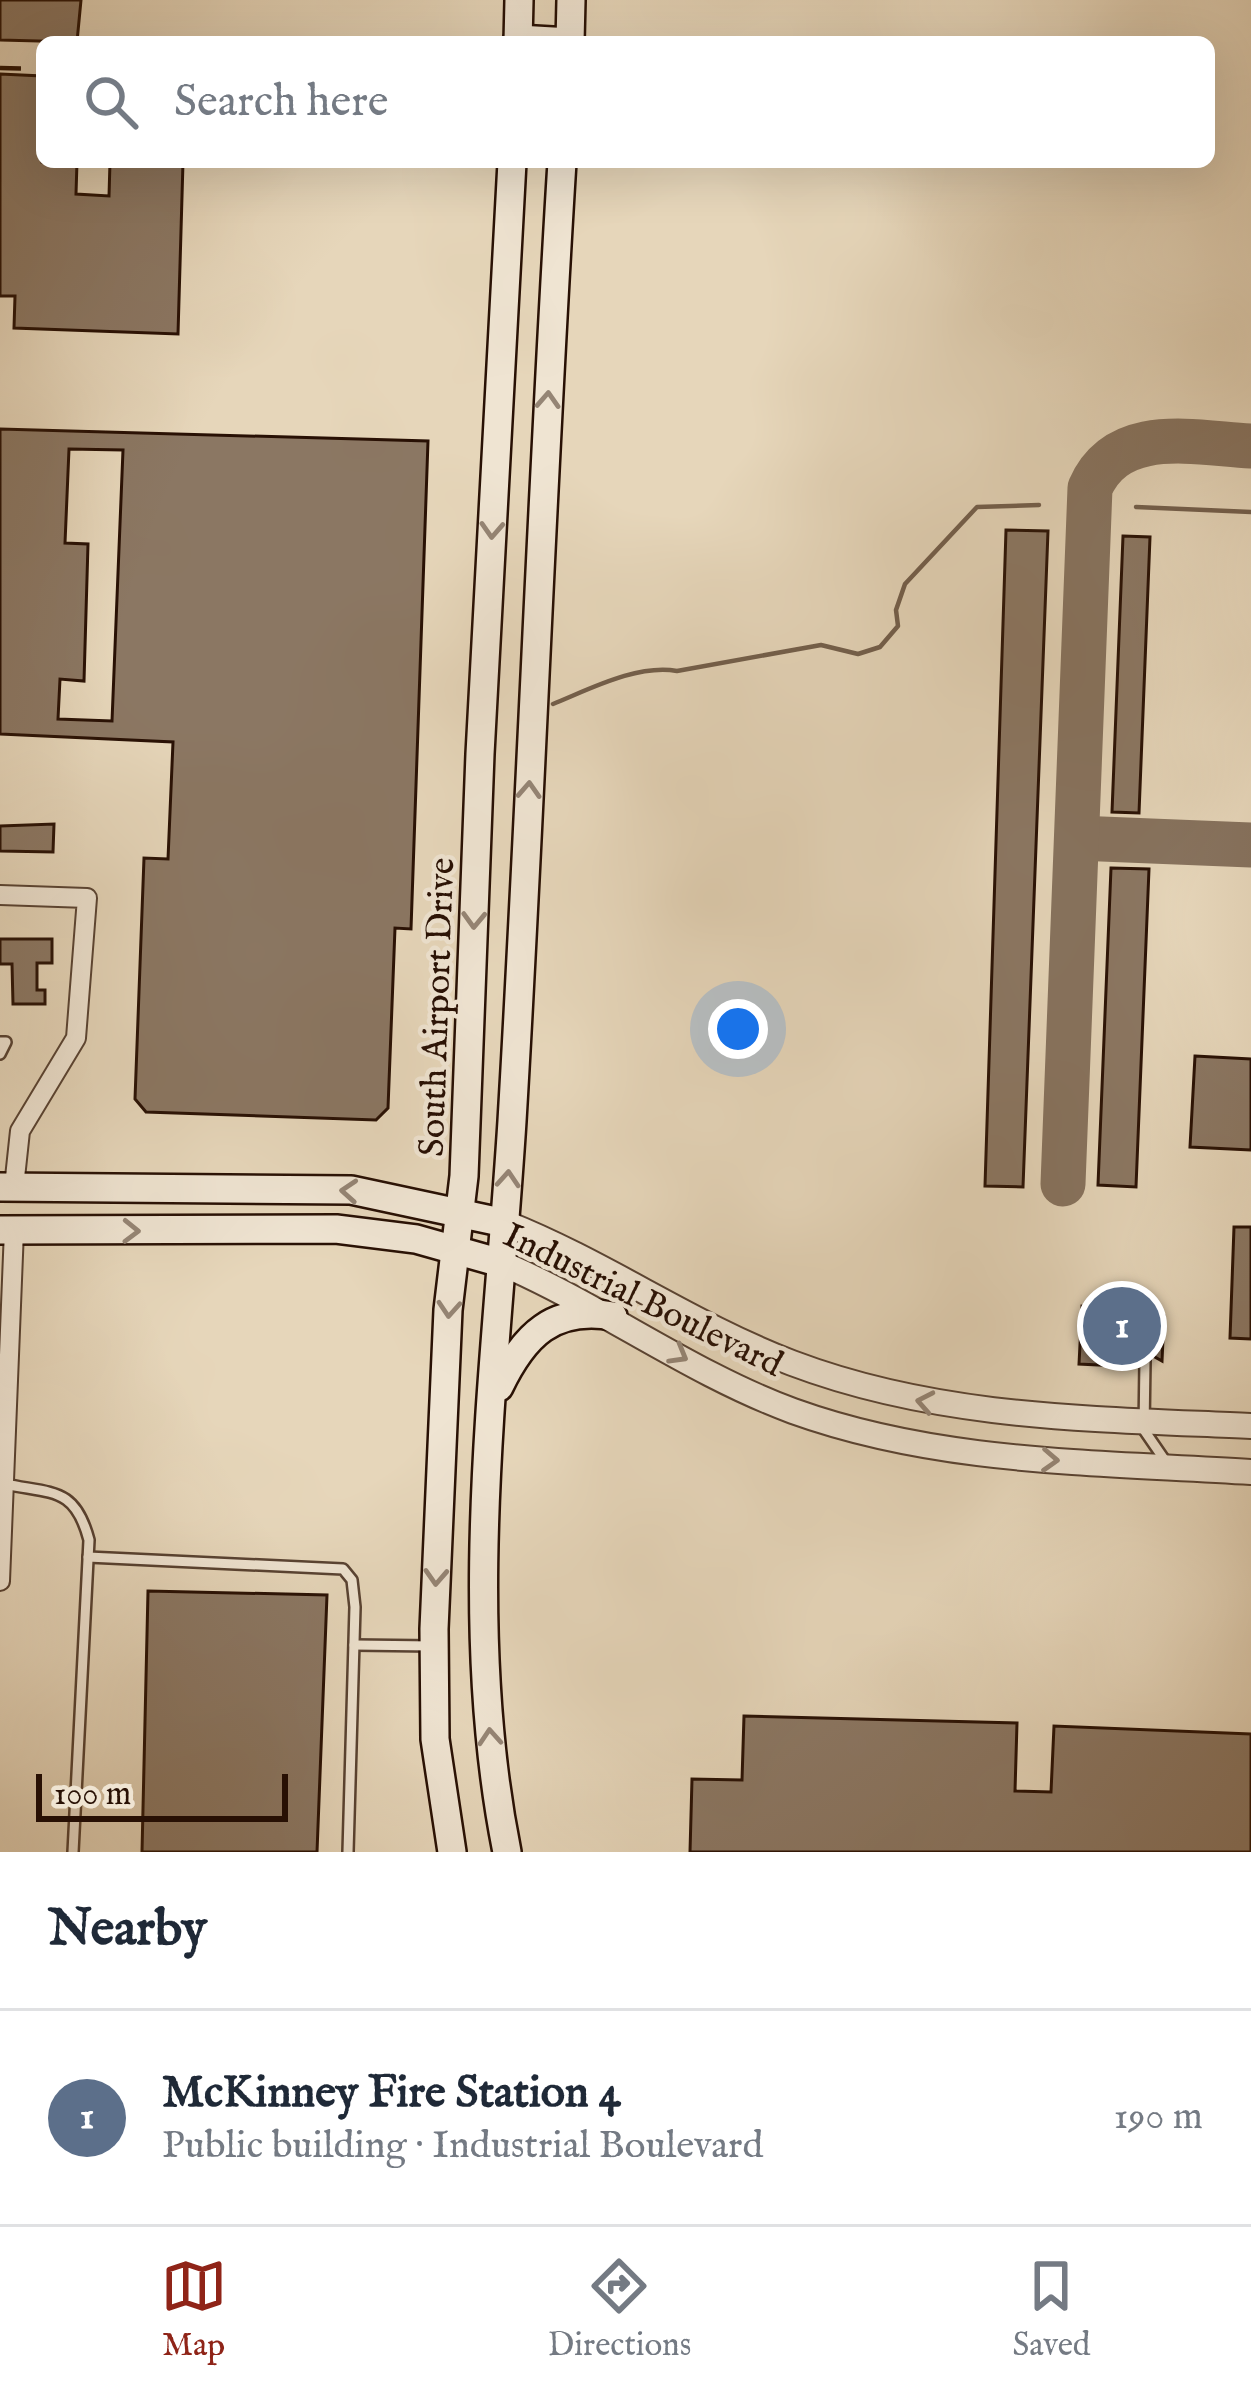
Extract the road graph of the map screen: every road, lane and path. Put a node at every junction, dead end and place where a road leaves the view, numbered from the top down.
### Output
1 (519, 0) edge
2 (571, 0) edge
3 (518, 36) edge
4 (570, 36) edge
5 (512, 168) edge
6 (562, 168) edge
7 (0, 895) edge
8 (0, 1042) edge
9 (0, 1054) edge
10 (7, 1187) edge
11 (459, 1210) junction
12 (505, 1223) junction
13 (7, 1230) edge
14 (455, 1248) junction
15 (501, 1263) junction
16 (613, 1316) junction
17 (1145, 1360) dead end
18 (492, 1401) junction
19 (1143, 1421) junction
20 (1251, 1426) edge
21 (1172, 1467) junction
22 (1251, 1472) edge
23 (4, 1484) junction
24 (88, 1557) junction
25 (0, 1581) edge
26 (354, 1645) junction
27 (433, 1646) junction
28 (485, 1647) junction
29 (74, 1852) edge
30 (348, 1852) edge
31 (452, 1852) edge
32 (507, 1852) edge

1 - 3 main road
2 - 4 main road
5 -> 11 main road, South Airport Drive
12 -> 6 main road
7 - 10 street
8 - 9 lane
11 -> 10 main road, Industrial Boulevard
10 - 13 main road
11 - 12 main road, Industrial Boulevard
11 - 14 main road, South Airport Drive
12 - 15 main road
19 -> 12 street, Industrial Boulevard
13 -> 14 main road, Industrial Boulevard
13 - 23 street
14 - 15 main road, Industrial Boulevard
14 -> 27 main road, South Airport Drive
15 - 16 street, Industrial Boulevard
15 - 18 main road
16 - 18 main road
16 -> 21 street, Industrial Boulevard
17 - 19 lane
18 - 28 main road
19 - 20 street, Industrial Boulevard
19 - 21 lane
21 - 22 street, Industrial Boulevard
23 - 24 lane
23 - 25 street
24 - 26 lane
24 - 29 lane
26 - 27 lane
26 - 30 lane
27 - 28 main road
27 - 31 main road, South Airport Drive
32 -> 28 main road

